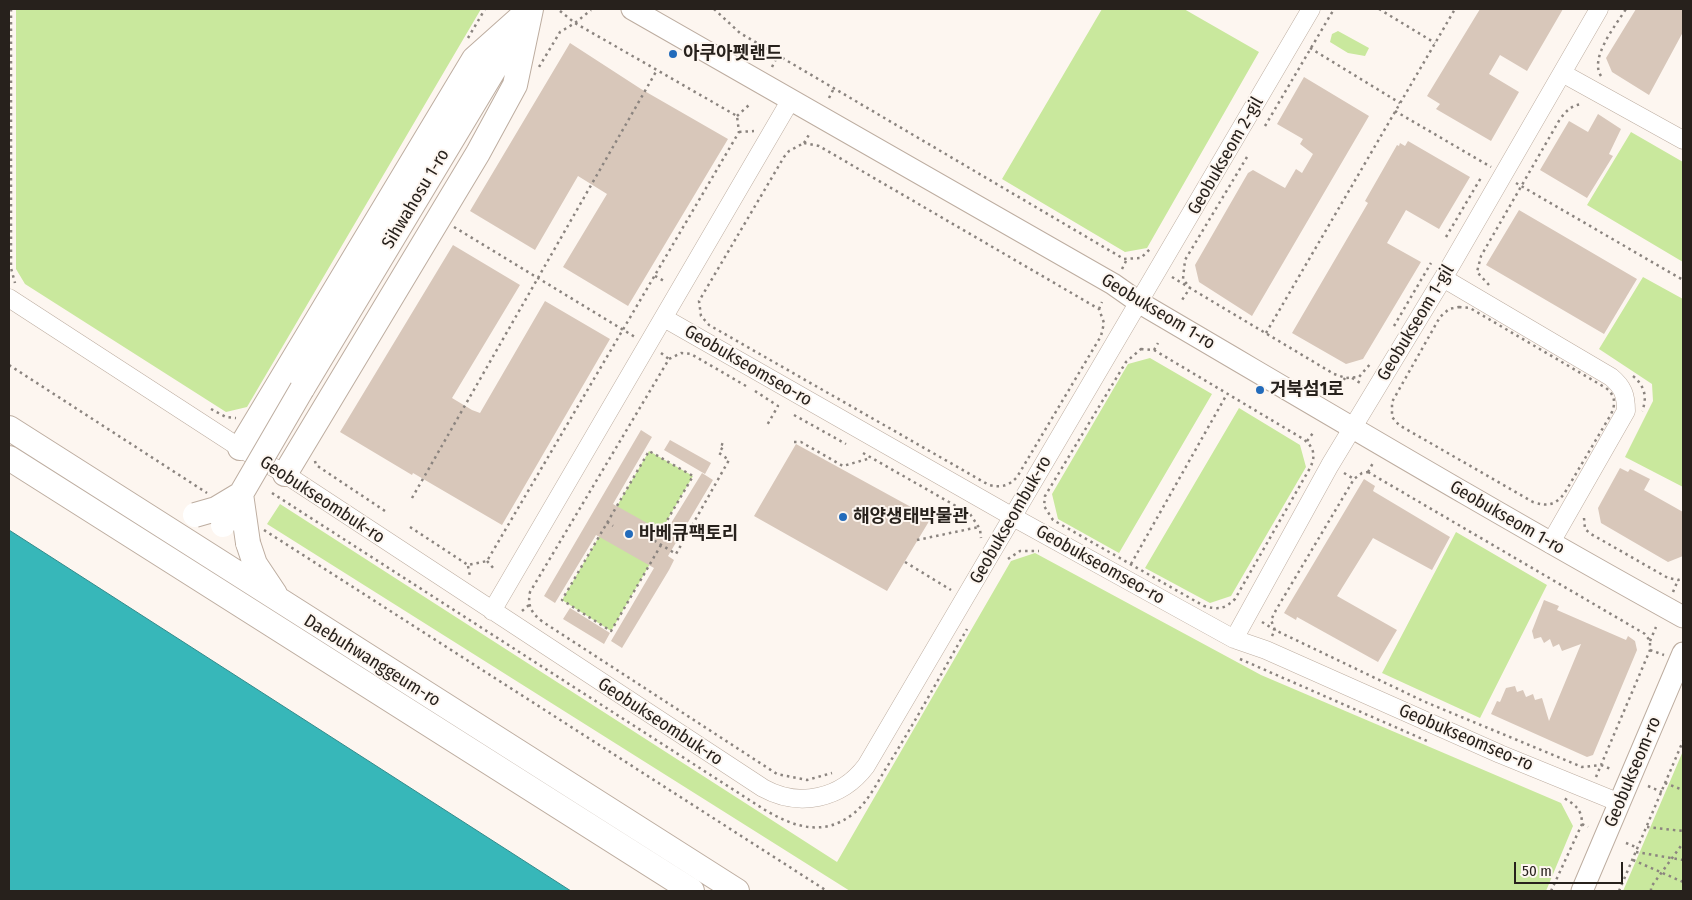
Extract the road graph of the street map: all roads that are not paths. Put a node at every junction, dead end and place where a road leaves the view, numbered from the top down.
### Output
1 (530, 9) edge
2 (632, 9) edge
3 (1311, 9) edge
4 (1599, 9) edge
5 (1562, 73) junction
6 (790, 101) junction
7 (1683, 140) edge
8 (1443, 278) junction
9 (14, 292) edge
10 (1140, 303) junction
11 (664, 318) junction
12 (9, 428) edge
13 (1353, 429) junction
14 (240, 448) junction
15 (9, 458) edge
16 (278, 484) junction
17 (241, 494) junction
18 (137, 509) junction
19 (1013, 517) junction
20 (1550, 544) junction
21 (206, 554) junction
22 (193, 576) junction
23 (282, 604) junction
24 (492, 611) junction
25 (1683, 617) edge
26 (1234, 647) junction
27 (1673, 654) edge
28 (1620, 803) junction
29 (692, 891) edge
30 (736, 891) edge
31 (1582, 891) edge

1 - 14 main road
1 - 16 main road
1 - 17 main road, Sihwahosu 1-ro, bridge
2 - 6 street, Geobukseom 1-ro
3 - 10 street, Geobukseom 2-gil
4 - 5 street, Geobukseom 1-gil
5 - 7 street
5 - 8 street, Geobukseom 1-gil
6 - 10 street, Geobukseom 1-ro
6 - 11 street, Geobukseomseo-ro
8 - 13 street, Geobukseom 1-gil
8 - 20 street
9 - 14 street, Geobukseombuk-ro
10 - 13 street, Geobukseom 1-ro
10 - 19 street, Geobukseombuk-ro
11 - 19 street, Geobukseomseo-ro
11 - 24 street
12 - 18 main road, Daebuhwanggeum-ro
13 - 20 street, Geobukseom 1-ro
13 - 26 street, Geobukseom 1-gil
14 - 16 street, Geobukseombuk-ro
15 - 22 main road, Daebuhwanggeum-ro
16 - 24 street, Geobukseombuk-ro
17 - 18 main road, bridge
17 - 21 main road, Sihwahosu 1-ro, bridge
17 - 23 main road, bridge
18 - 21 main road, Daebuhwanggeum-ro
19 - 24 street, Geobukseombuk-ro
19 - 26 street, Geobukseomseo-ro
20 - 25 street, Geobukseom 1-ro
21 - 22 main road
21 - 23 main road, Daebuhwanggeum-ro
22 - 29 main road, Daebuhwanggeum-ro
23 - 30 main road, Daebuhwanggeum-ro
26 - 28 street, Geobukseomseo-ro
27 - 28 street, Geobukseom-ro
28 - 31 street, Geobukseom-ro

